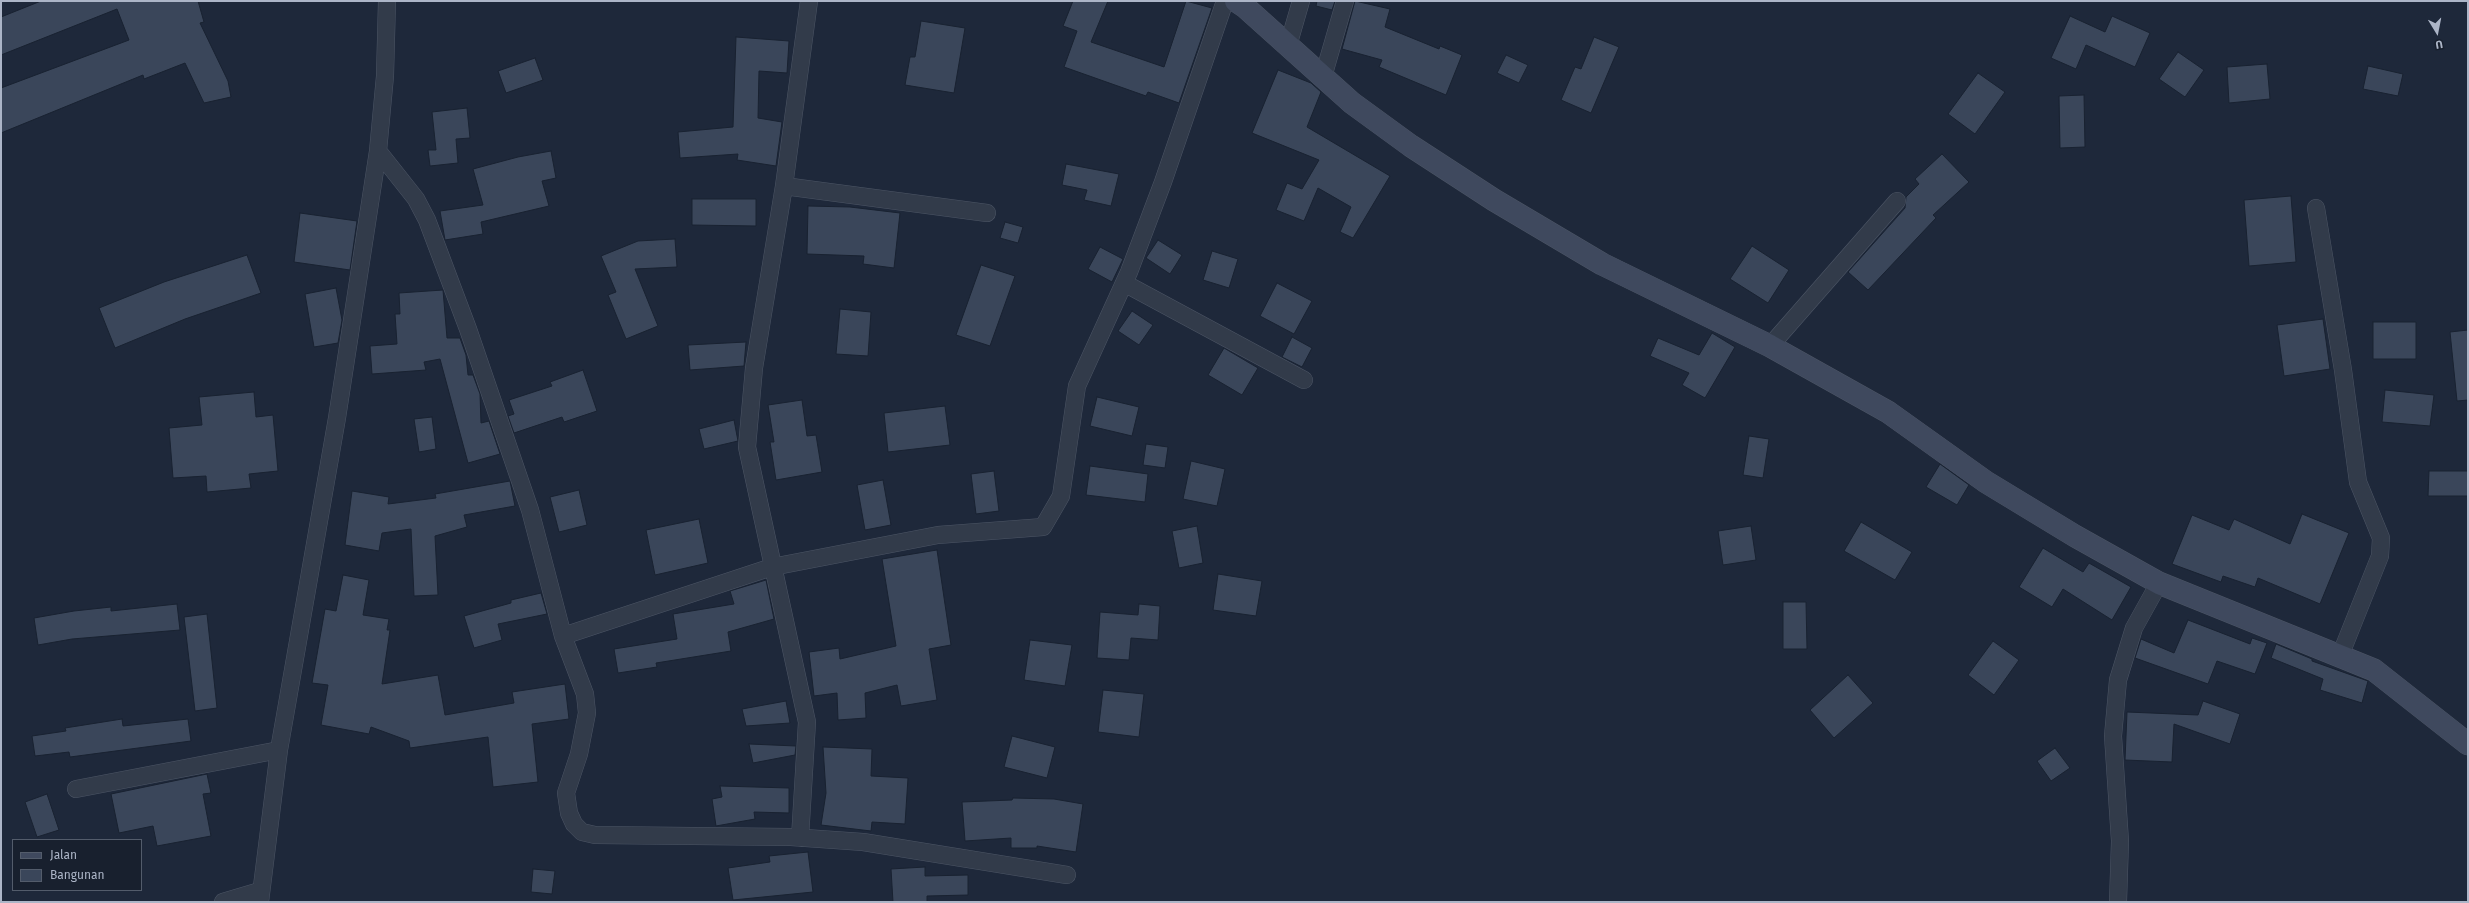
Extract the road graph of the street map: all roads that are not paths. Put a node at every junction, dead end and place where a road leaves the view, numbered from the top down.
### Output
1 (387, 1) edge
2 (809, 1) edge
3 (1226, 1) edge
4 (1236, 1) edge
5 (1301, 1) edge
6 (1345, 1) edge
7 (1288, 46) junction
8 (1323, 77) junction
9 (378, 151) junction
10 (784, 186) junction
11 (1897, 201) dead end
12 (2316, 208) dead end
13 (987, 213) dead end
14 (1124, 283) junction
15 (1770, 346) junction
16 (1304, 380) dead end
17 (772, 567) junction
18 (2158, 583) junction
19 (563, 636) junction
20 (2340, 656) junction
21 (2468, 744) edge
22 (279, 750) junction
23 (76, 789) dead end
24 (800, 838) junction
25 (1067, 875) dead end
26 (260, 896) edge
27 (222, 902) edge
28 (2118, 902) edge

1 - 9 street
2 - 10 street
3 - 14 street
4 - 7 street
5 - 7 street
6 - 8 street
7 - 8 street
8 - 15 street
9 - 19 street
9 - 22 street
10 - 13 street
10 - 17 street
11 - 15 street
12 - 20 street
14 - 16 street
14 - 17 street
15 - 18 street
17 - 19 street
17 - 24 street
18 - 20 street
18 - 28 street
19 - 24 street
20 - 21 street
22 - 23 street
22 - 26 street
24 - 25 street
26 - 27 street

